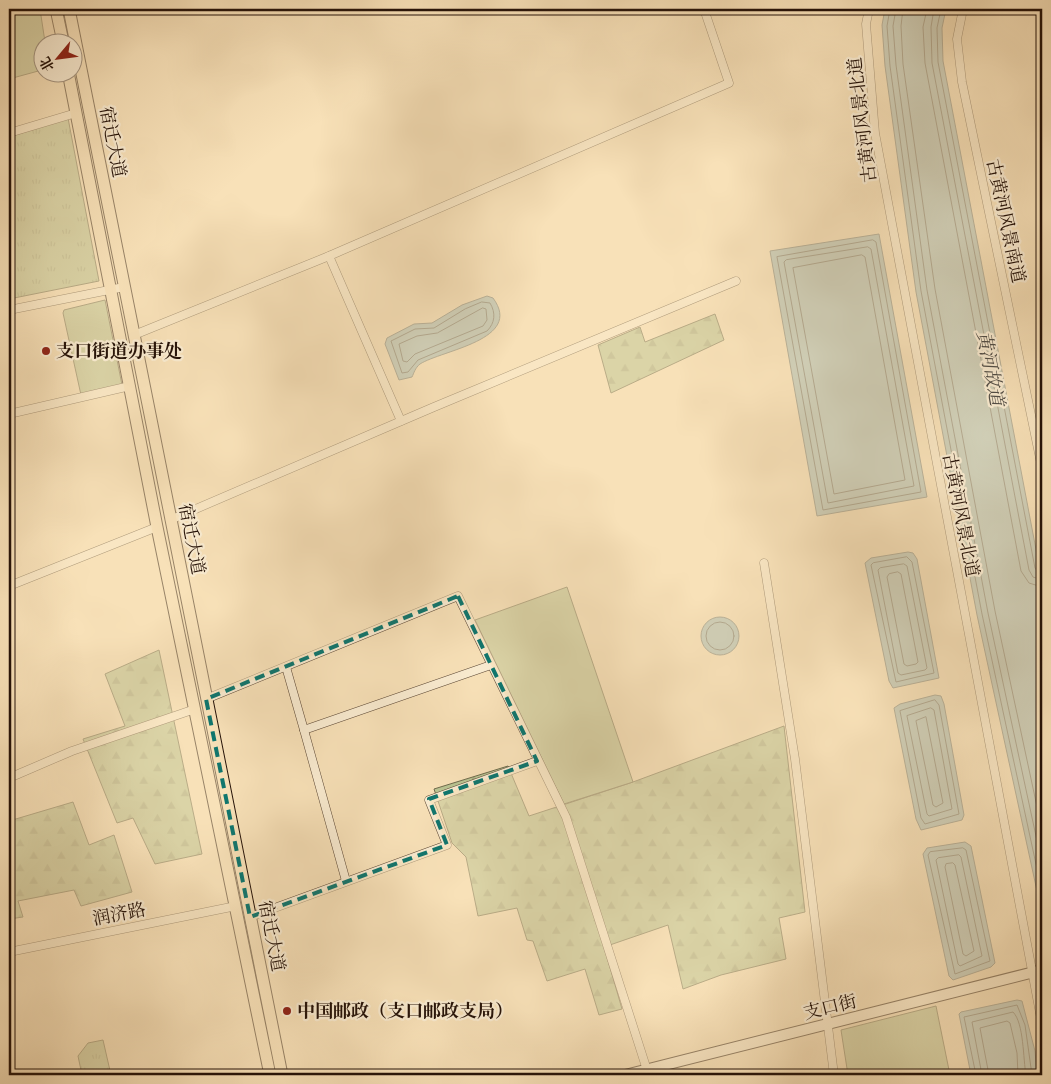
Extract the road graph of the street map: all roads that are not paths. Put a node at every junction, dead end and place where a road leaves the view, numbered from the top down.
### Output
1 (56, 9) edge
2 (70, 9) edge
3 (704, 9) edge
4 (869, 9) edge
5 (963, 9) edge
6 (60, 32) edge
7 (70, 82) edge
8 (76, 113) junction
9 (9, 134) edge
10 (329, 256) junction
11 (736, 281) dead end
12 (124, 287) junction
13 (111, 290) junction
14 (9, 310) edge
15 (134, 335) junction
16 (130, 386) junction
17 (9, 414) edge
18 (401, 420) junction
19 (1042, 468) edge
20 (170, 520) junction
21 (157, 527) junction
22 (764, 562) dead end
23 (9, 586) edge
24 (491, 665) junction
25 (286, 666) junction
26 (206, 699) junction
27 (195, 709) junction
28 (304, 730) junction
29 (538, 761) junction
30 (9, 778) edge
31 (346, 881) junction
32 (236, 906) junction
33 (250, 917) junction
34 (9, 952) edge
35 (1042, 970) edge
36 (1031, 973) junction
37 (1042, 1024) edge
38 (827, 1025) junction
39 (647, 1070) junction
40 (270, 1075) edge
41 (282, 1075) edge
42 (625, 1075) edge
43 (834, 1075) edge

1 - 6 main road
2 - 12 main road, 宿迁大道
3 - 10 street
4 - 36 street, 古黄河风景北道
5 - 19 street, 古黄河风景南道
7 - 8 main road, 宿迁大道
8 - 9 street
8 - 13 main road, 宿迁大道
10 - 15 street
10 - 18 street
11 - 18 street
12 - 13 street
12 - 15 main road, 宿迁大道
13 - 14 street
13 - 16 main road, 宿迁大道
15 - 20 main road, 宿迁大道
16 - 17 street
16 - 21 main road, 宿迁大道
18 - 20 street
20 - 26 main road, 宿迁大道
21 - 23 street
21 - 27 main road, 宿迁大道
22 - 38 street
24 - 25 street
24 - 28 street
24 - 29 street
25 - 26 street
25 - 28 street
26 - 33 main road, 宿迁大道
27 - 30 street
27 - 32 main road, 宿迁大道
28 - 31 street
29 - 31 street
29 - 39 street
31 - 33 street
32 - 34 street, 润济路
32 - 40 main road, 宿迁大道
33 - 41 main road, 宿迁大道
35 - 36 street, 支口街
36 - 37 street, 古黄河风景北道
36 - 38 street, 支口街
38 - 39 street, 支口街
38 - 43 street
39 - 42 street, 支口街

